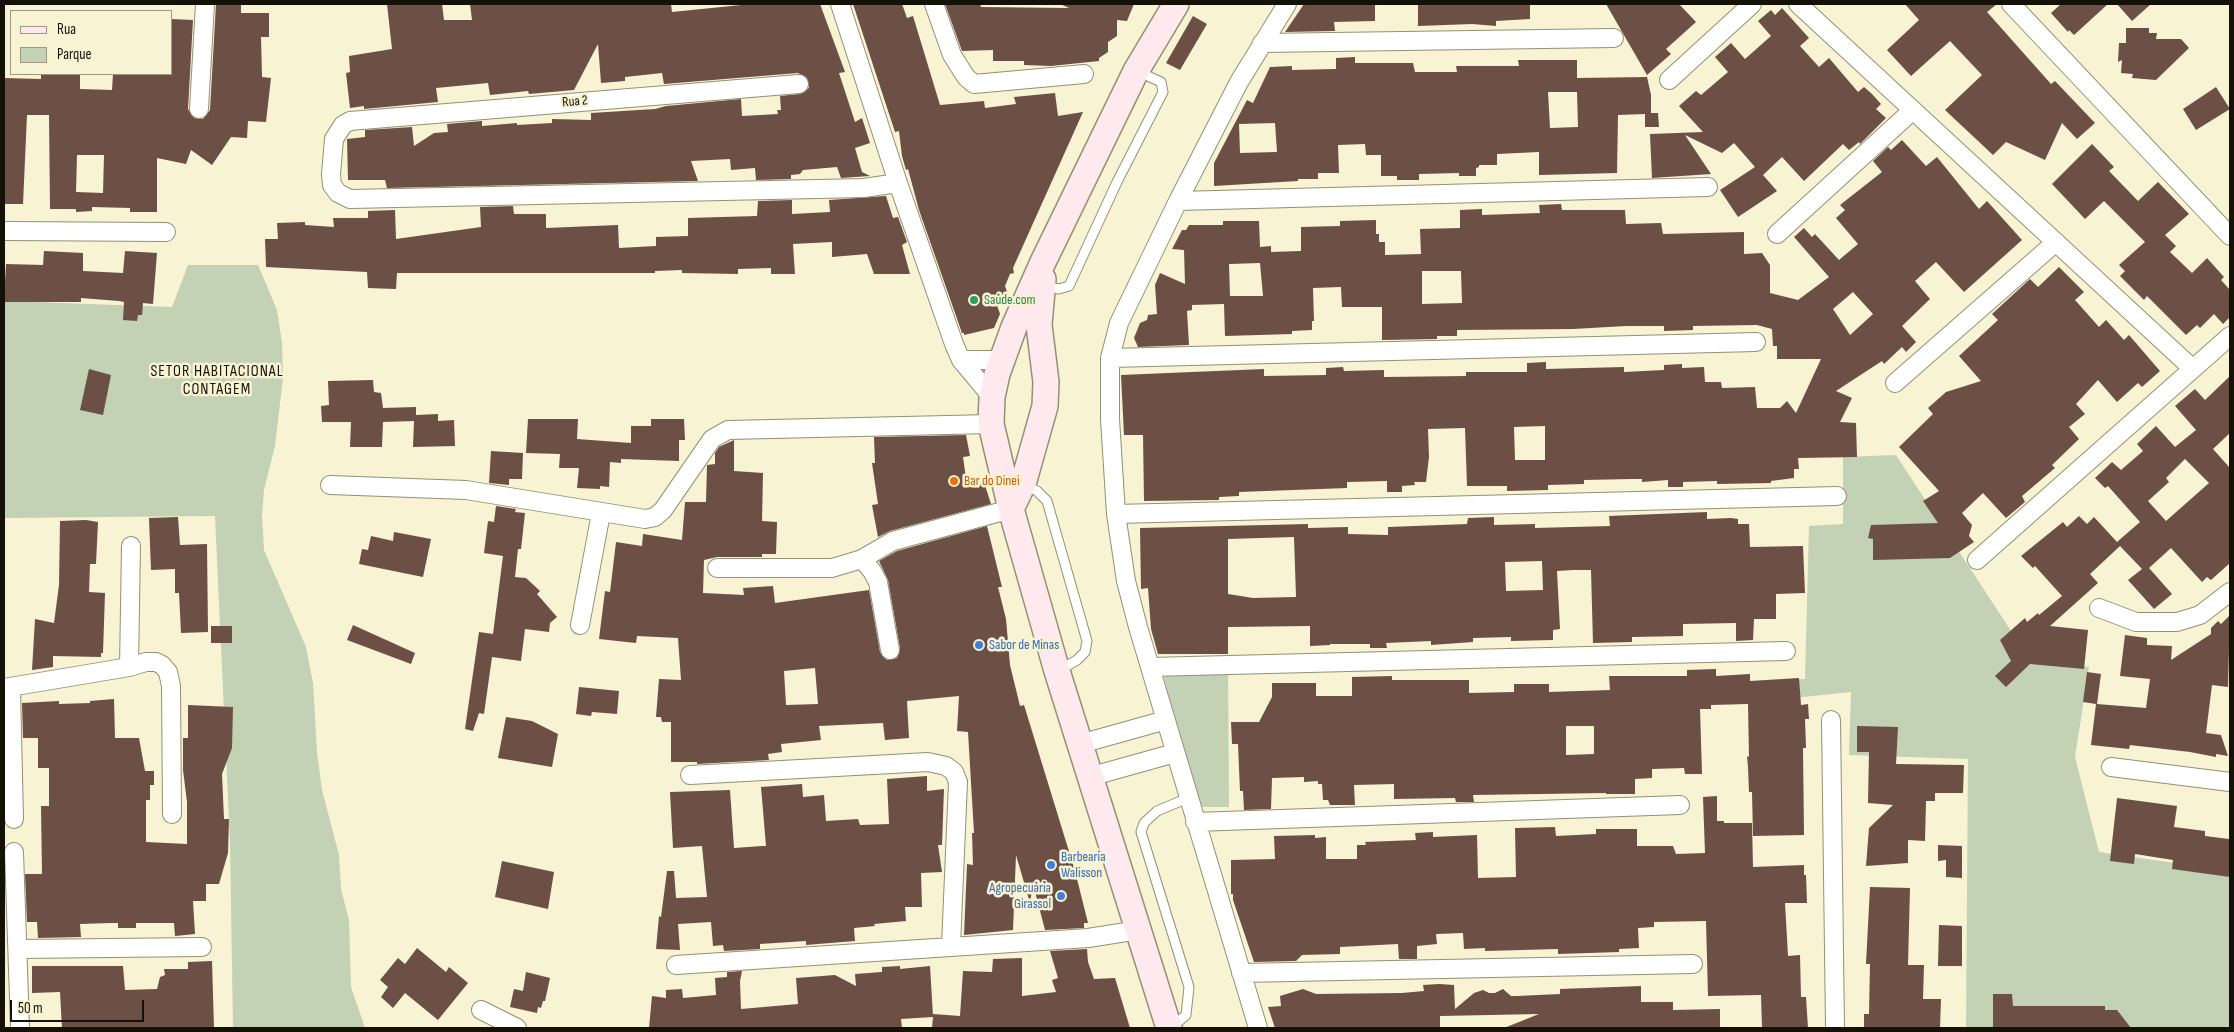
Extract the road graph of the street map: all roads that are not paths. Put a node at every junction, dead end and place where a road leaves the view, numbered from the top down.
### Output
1 (205, 4) edge
2 (840, 4) edge
3 (934, 4) edge
4 (1176, 4) edge
5 (1287, 4) edge
6 (1752, 4) edge
7 (1798, 4) edge
8 (2011, 4) edge
9 (1614, 38) dead end
10 (1262, 43) junction
11 (1136, 70) junction
12 (1084, 74) dead end
13 (1669, 80) dead end
14 (799, 84) dead end
15 (199, 108) dead end
16 (1913, 110) junction
17 (898, 183) junction
18 (1708, 186) dead end
19 (1178, 202) junction
20 (4, 231) edge
21 (166, 232) dead end
22 (1777, 234) dead end
23 (2230, 236) edge
24 (2056, 242) junction
25 (1043, 274) junction
26 (2230, 336) edge
27 (1756, 342) dead end
28 (1110, 358) junction
29 (961, 360) junction
30 (1003, 360) junction
31 (1043, 367) junction
32 (2194, 369) junction
33 (1895, 383) dead end
34 (992, 397) junction
35 (992, 430) junction
36 (1038, 432) junction
37 (1023, 484) junction
38 (330, 485) dead end
39 (1837, 496) dead end
40 (1011, 509) junction
41 (601, 513) junction
42 (1116, 514) junction
43 (131, 546) dead end
44 (862, 559) junction
45 (1977, 560) dead end
46 (717, 568) dead end
47 (2230, 592) edge
48 (2098, 608) dead end
49 (580, 625) dead end
50 (890, 650) dead end
51 (1786, 651) dead end
52 (129, 667) junction
53 (1150, 667) junction
54 (1057, 671) junction
55 (7, 688) edge
56 (1166, 720) junction
57 (1831, 720) dead end
58 (1080, 744) junction
59 (1175, 753) junction
60 (2111, 767) dead end
61 (690, 775) dead end
62 (1089, 777) junction
63 (2230, 782) edge
64 (1188, 798) junction
65 (1680, 805) dead end
66 (172, 814) dead end
67 (14, 819) dead end
68 (1195, 822) junction
69 (14, 852) dead end
70 (1139, 930) junction
71 (952, 946) junction
72 (202, 947) dead end
73 (18, 949) junction
74 (1693, 964) dead end
75 (676, 965) dead end
76 (1241, 973) junction
77 (481, 1010) dead end
78 (20, 1028) edge
79 (517, 1028) edge
80 (1170, 1028) edge
81 (1258, 1028) edge
82 (1835, 1028) edge

1 - 15 street
2 - 17 street
3 - 12 street
4 - 11 main road
5 - 10 street
6 - 13 street
7 - 16 street
8 - 23 street
9 - 10 street
10 - 19 street
11 - 25 main road
11 - 25 lane
14 - 17 street, Rua 2
16 - 22 street
16 - 24 street
17 - 29 street
18 - 19 street
19 - 28 street
20 - 21 street
24 - 32 street
24 - 33 street
25 - 30 main road
25 - 31 main road
26 - 32 street
27 - 28 street
28 - 42 street
29 - 30 street
29 - 34 street
30 - 31 main road
30 - 34 main road
31 - 36 main road
32 - 45 street
34 - 35 main road
35 - 36 main road
35 - 40 main road
35 - 41 street
36 - 37 main road
37 - 40 main road
37 - 54 lane
38 - 41 street
39 - 42 street
40 - 44 street
40 - 54 main road
41 - 49 street
42 - 53 street
43 - 52 street
44 - 46 street
44 - 50 street
47 - 48 street
51 - 53 street
52 - 55 street
52 - 66 street
53 - 56 street
54 - 58 main road
55 - 67 street
56 - 58 street
56 - 59 street
57 - 82 street
58 - 62 main road
59 - 62 street
59 - 64 street
60 - 63 street
61 - 71 street
62 - 70 main road
64 - 68 street
64 - 80 lane
65 - 68 street
68 - 76 street
69 - 73 street
70 - 71 street
70 - 80 main road
71 - 75 street
72 - 73 street
73 - 78 street
74 - 76 street
76 - 81 street
77 - 79 street

